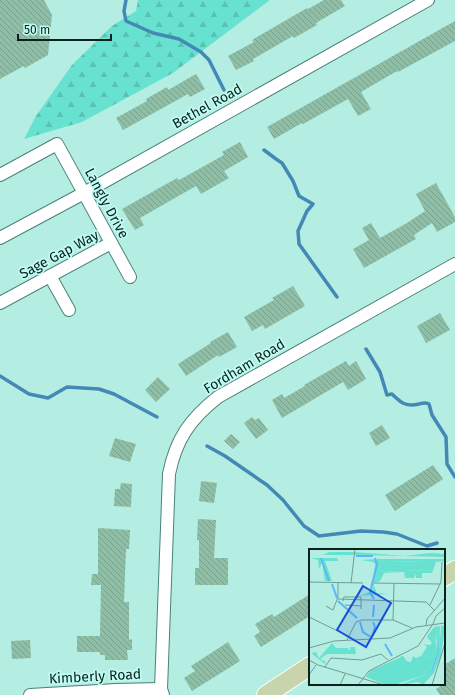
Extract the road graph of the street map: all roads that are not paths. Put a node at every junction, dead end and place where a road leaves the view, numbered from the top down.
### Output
1 (428, 0) edge
2 (0, 175) edge
3 (84, 193) junction
4 (0, 238) edge
5 (111, 243) junction
6 (455, 264) edge
7 (50, 276) junction
8 (130, 277) dead end
9 (0, 303) edge
10 (69, 310) dead end
11 (455, 570) edge
12 (445, 576) edge
13 (309, 667) edge
14 (162, 692) edge
15 (30, 695) edge
16 (266, 695) edge

1 - 3 street, Bethel Road
2 - 3 street, Langly Drive
3 - 4 street, Bethel Road
3 - 5 street, Langly Drive
5 - 7 street, Sage Gap Way
5 - 8 street, Langly Drive
6 - 14 street, Fordham Road
7 - 9 street, Sage Gap Way
7 - 10 street
11 - 12 main road
13 - 16 main road
14 - 15 street, Kimberly Road

